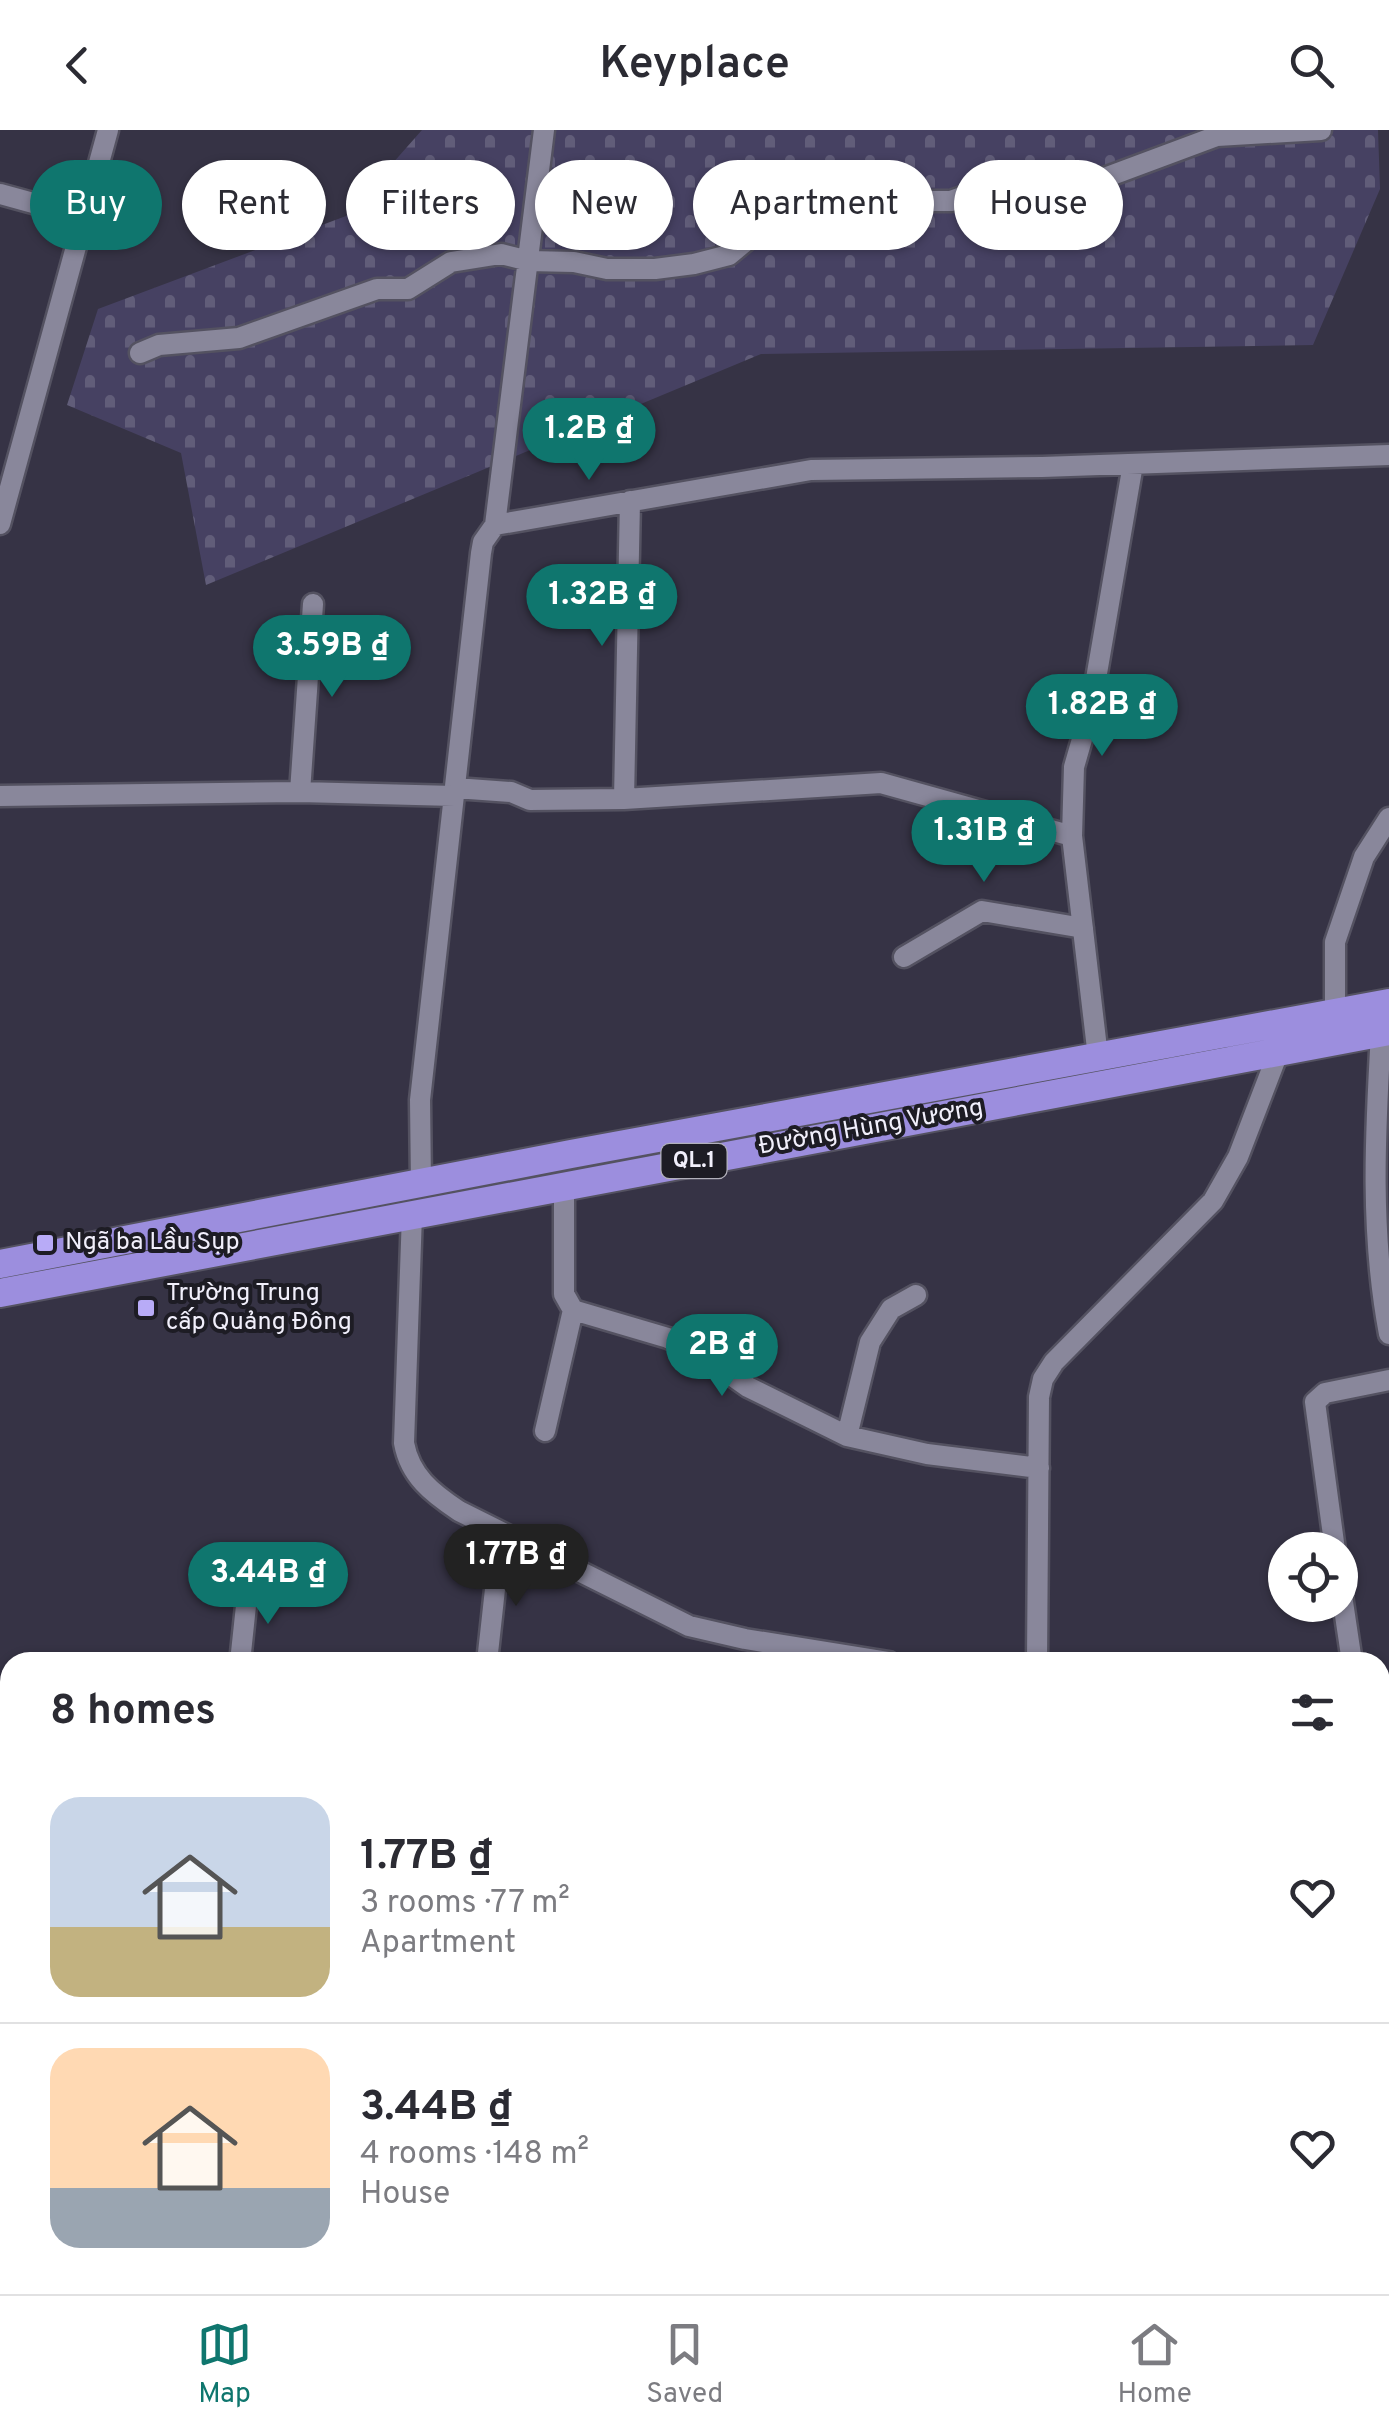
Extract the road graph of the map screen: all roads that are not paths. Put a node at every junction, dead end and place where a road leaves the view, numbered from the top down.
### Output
1 (108, 130) edge
2 (544, 130) edge
3 (1321, 130) edge
4 (100, 160) edge
5 (0, 194) edge
6 (30, 202) edge
7 (75, 250) edge
8 (529, 261) junction
9 (140, 354) dead end
10 (1389, 455) edge
11 (1133, 464) junction
12 (630, 501) junction
13 (0, 524) edge
14 (495, 526) junction
15 (314, 604) dead end
16 (300, 792) junction
17 (455, 792) junction
18 (0, 796) edge
19 (624, 799) junction
20 (1389, 818) edge
21 (1072, 836) junction
22 (1083, 928) junction
23 (904, 957) dead end
24 (1389, 1004) edge
25 (1335, 1014) junction
26 (1385, 1032) edge
27 (1278, 1054) junction
28 (1098, 1058) junction
29 (421, 1185) junction
30 (564, 1185) junction
31 (412, 1214) junction
32 (0, 1264) edge
33 (0, 1293) edge
34 (916, 1294) dead end
35 (573, 1310) junction
36 (1389, 1334) edge
37 (1389, 1380) edge
38 (544, 1430) dead end
39 (846, 1436) junction
40 (1039, 1468) junction
41 (1333, 1532) edge
42 (531, 1546) junction
43 (248, 1587) dead end
44 (1346, 1622) edge
45 (241, 1652) edge
46 (488, 1652) edge
47 (827, 1652) edge
48 (1037, 1652) edge
49 (1350, 1652) edge
50 (330, 2294) edge
51 (347, 2294) edge

1 - 4 street
2 - 8 street
3 - 8 street
5 - 6 street
7 - 13 street
8 - 9 street
8 - 14 street
10 - 11 street
11 - 12 street
11 - 21 street
12 - 14 street
12 - 19 street
14 - 17 street
15 - 16 street
16 - 17 street
16 - 18 street
17 - 19 street
17 - 29 street
19 - 21 street
20 - 25 street
21 - 22 street
22 - 23 street
22 - 28 street
24 - 25 highway, Đường Hùng Vương / QL.1
25 - 28 highway, Đường Hùng Vương / QL.1
26 - 27 highway, Đường Hùng Vương / QL.1
26 - 36 street
27 - 30 highway, Đường Hùng Vương / QL.1
27 - 40 street
28 - 29 highway, Đường Hùng Vương / QL.1
29 - 32 highway, Đường Hùng Vương / QL.1
30 - 31 highway, Đường Hùng Vương / QL.1
30 - 35 street
31 - 33 highway, Đường Hùng Vương / QL.1
31 - 42 street
34 - 39 street
35 - 38 street
35 - 39 street
37 - 41 street
39 - 40 street
40 - 48 street
42 - 46 street
42 - 47 street
43 - 45 street
44 - 49 street
50 - 51 street

